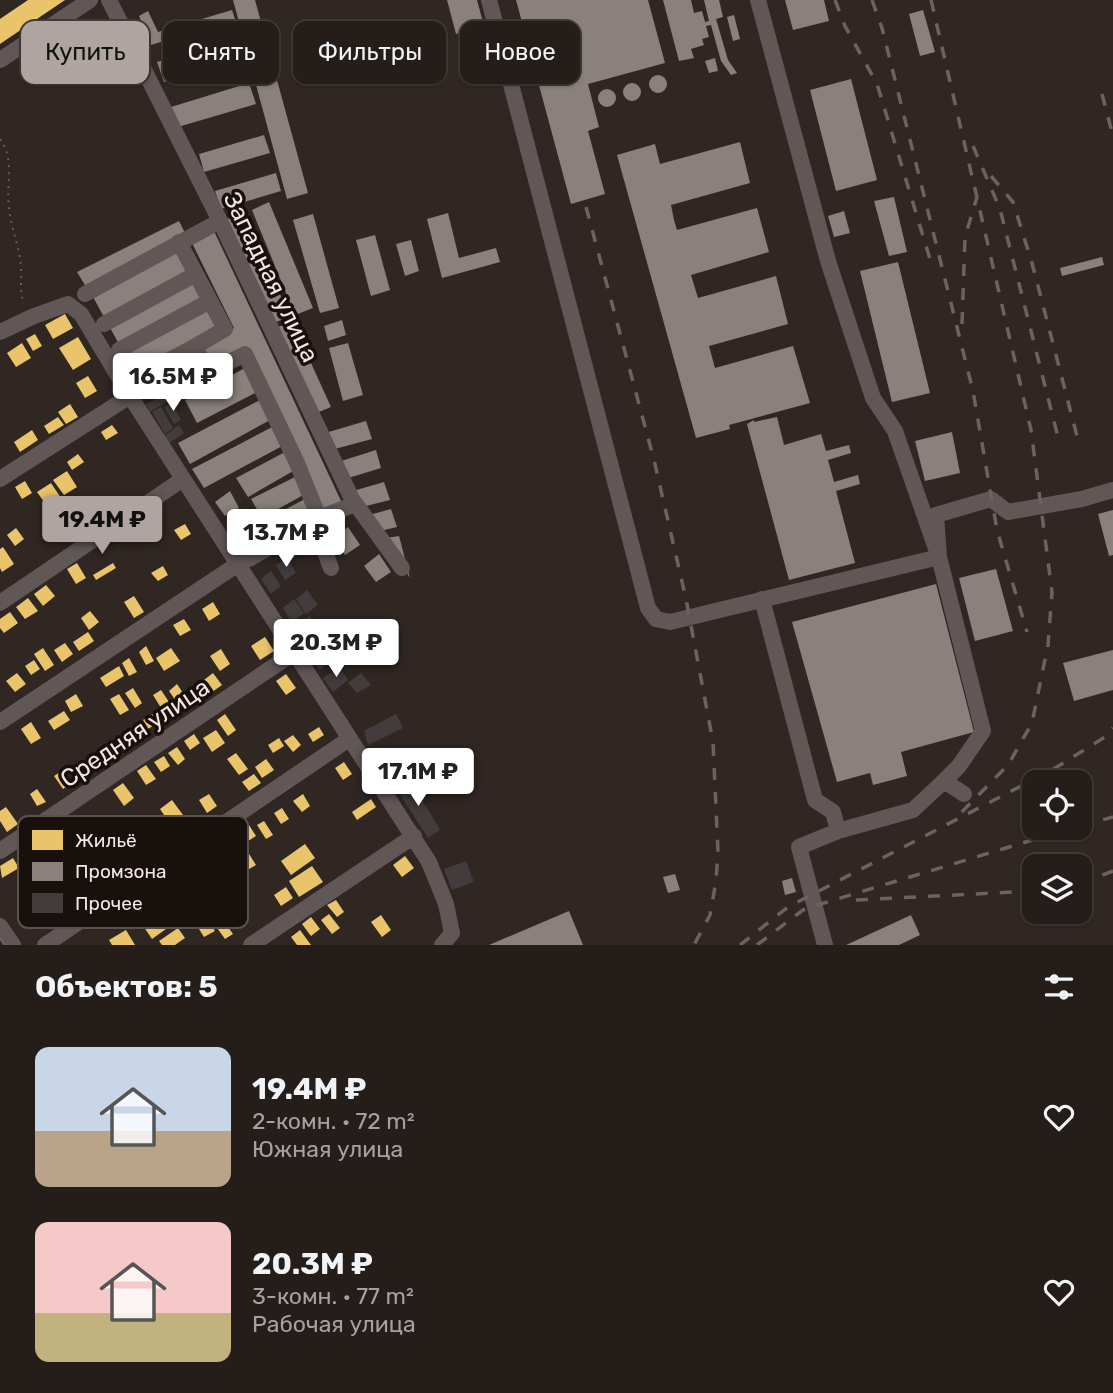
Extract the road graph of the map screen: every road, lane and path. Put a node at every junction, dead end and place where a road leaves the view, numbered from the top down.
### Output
1 (90, 0) edge
2 (109, 0) edge
3 (489, 0) edge
4 (758, 0) edge
5 (0, 60) edge
6 (0, 139) edge
7 (220, 221) junction
8 (179, 242) junction
9 (196, 274) junction
10 (85, 293) dead end
11 (210, 301) junction
12 (30, 317) junction
13 (104, 324) dead end
14 (0, 332) edge
15 (194, 347) junction
16 (119, 350) dead end
17 (138, 377) dead end
18 (130, 396) junction
19 (0, 479) edge
20 (183, 479) junction
21 (1113, 490) edge
22 (355, 504) junction
23 (316, 519) junction
24 (939, 557) junction
25 (243, 561) junction
26 (331, 568) dead end
27 (402, 568) dead end
28 (762, 599) junction
29 (0, 603) edge
30 (295, 652) junction
31 (0, 722) edge
32 (349, 739) junction
33 (944, 781) junction
34 (964, 794) dead end
35 (52, 816) edge
36 (235, 816) edge
37 (838, 831) junction
38 (414, 836) junction
39 (18, 839) edge
40 (0, 851) edge
41 (0, 926) edge
42 (70, 928) edge
43 (447, 939) edge
44 (824, 940) edge
45 (13, 945) edge
46 (45, 945) edge
47 (251, 945) edge

1 - 5 street
2 - 7 street, Западная улица
3 - 28 street
4 - 24 street
6 - 12 path
7 - 8 street
7 - 22 street, Западная улица
8 - 9 street
8 - 10 street
9 - 11 street
9 - 13 street
11 - 15 street
11 - 16 street
12 - 14 street
12 - 18 street
15 - 17 street
15 - 23 street
18 - 19 street
18 - 20 street
20 - 25 street
20 - 29 street
21 - 24 street
22 - 23 street
22 - 27 street, Западная улица
23 - 25 street
23 - 26 street
24 - 28 street
24 - 33 street
25 - 30 street
25 - 31 street
28 - 37 street
30 - 32 street
30 - 35 street, Средняя улица
32 - 36 street
32 - 38 street
33 - 34 street
33 - 37 street
37 - 44 street
38 - 43 street
38 - 47 street
39 - 40 street, Средняя улица
41 - 45 street
42 - 46 street

